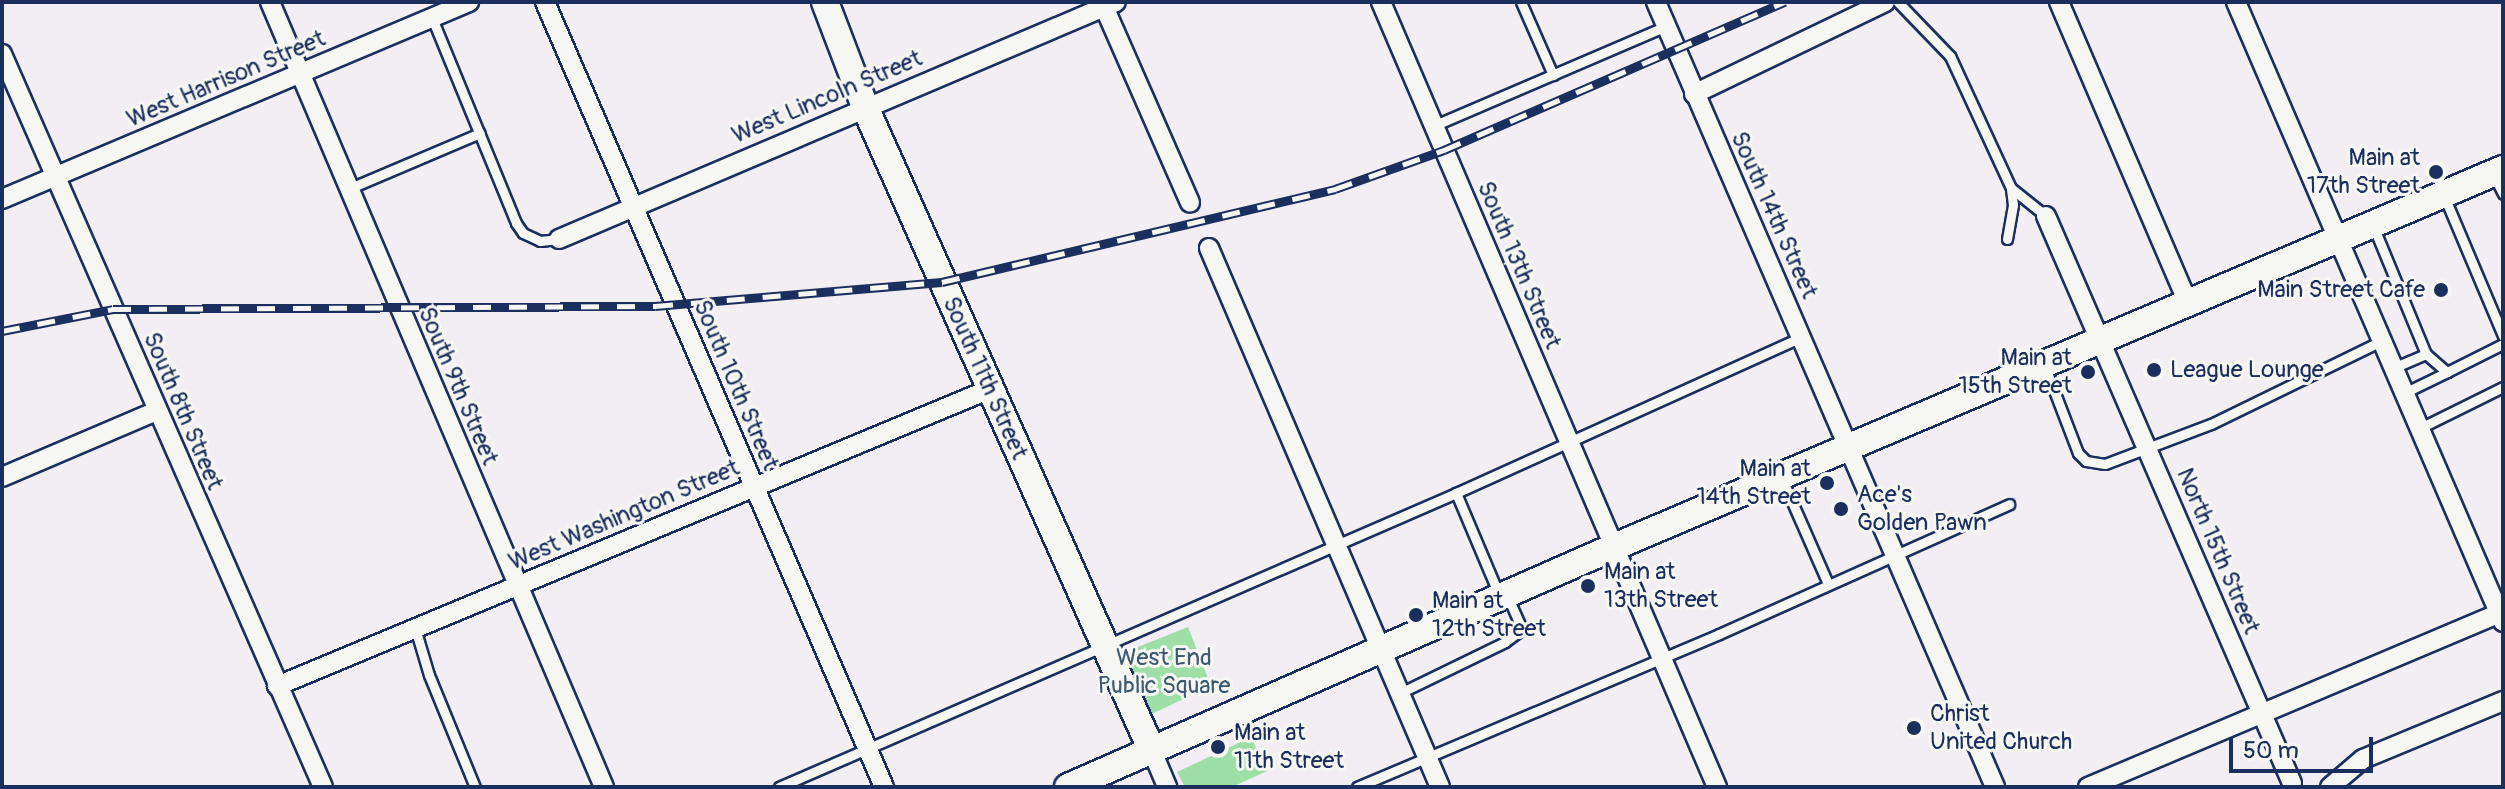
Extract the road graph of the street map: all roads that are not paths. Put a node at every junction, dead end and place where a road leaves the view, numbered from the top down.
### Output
1 (270, 2) edge
2 (469, 2) edge
3 (545, 2) edge
4 (825, 2) edge
5 (1381, 2) edge
6 (1521, 2) edge
7 (1656, 2) edge
8 (1885, 2) edge
9 (1898, 2) edge
10 (2059, 2) edge
11 (2236, 2) edge
12 (1107, 4) edge
13 (432, 18) junction
14 (1666, 26) junction
15 (2, 54) edge
16 (300, 74) junction
17 (1553, 75) junction
18 (1694, 94) junction
19 (865, 107) junction
20 (1433, 126) junction
21 (480, 133) junction
22 (56, 176) junction
23 (2500, 179) edge
24 (2011, 188) junction
25 (348, 189) junction
26 (2443, 194) junction
27 (2, 199) edge
28 (1190, 202) dead end
29 (634, 207) junction
30 (2046, 216) joint
31 (2373, 225) junction
32 (559, 239) joint
33 (2007, 239) dead end
34 (2337, 240) junction
35 (1209, 248) dead end
36 (2188, 303) junction
37 (2503, 336) edge
38 (1801, 337) junction
39 (2100, 339) junction
40 (2381, 341) junction
41 (2503, 344) edge
42 (2426, 354) junction
43 (2043, 363) junction
44 (2393, 368) junction
45 (2447, 372) junction
46 (2503, 387) edge
47 (990, 389) junction
48 (2404, 393) junction
49 (157, 411) junction
50 (2420, 428) junction
51 (1569, 443) junction
52 (1849, 447) junction
53 (2147, 449) junction
54 (1780, 476) junction
55 (2, 477) edge
56 (754, 487) junction
57 (1456, 493) junction
58 (2009, 504) dead end
59 (1336, 544) junction
60 (1614, 547) junction
61 (1895, 556) junction
62 (1828, 584) junction
63 (517, 586) junction
64 (1503, 595) junction
65 (2502, 616) edge
66 (415, 628) junction
67 (1104, 643) junction
68 (1381, 649) junction
69 (1661, 657) junction
70 (277, 686) junction
71 (1400, 693) junction
72 (2503, 701) edge
73 (2262, 712) junction
74 (868, 749) junction
75 (1152, 751) junction
76 (1427, 757) junction
77 (2292, 783) dead end
78 (323, 787) edge
79 (475, 787) edge
80 (604, 787) edge
81 (779, 787) edge
82 (884, 787) edge
83 (1068, 787) edge
84 (1167, 787) edge
85 (1357, 787) edge
86 (1440, 787) edge
87 (1717, 787) edge
88 (1995, 787) edge
89 (2088, 787) edge
90 (2330, 787) edge

1 - 16 street, South 9th Street
2 - 13 street, West Harrison Street
3 - 29 street, South 10th Street
4 - 19 main road, South 11th Street
5 - 20 street, South 13th Street
6 - 17 lane
7 - 14 street, South 14th Street
8 - 18 street
9 - 24 lane
10 - 36 street
11 - 34 street
12 - 19 street, West Lincoln Street
12 - 28 street
13 - 16 street, West Harrison Street
13 - 21 lane
14 - 17 lane
14 - 18 street, South 14th Street
15 - 22 street, South 8th Street
16 - 22 street, West Harrison Street
16 - 25 street, South 9th Street
17 - 20 lane
18 - 38 street, South 14th Street
19 - 29 street, West Lincoln Street
19 - 47 main road, South 11th Street
20 - 51 street, South 13th Street
21 - 25 lane
21 - 32 lane
22 - 27 street, West Harrison Street
22 - 49 street, South 8th Street
23 - 26 main road
24 - 30 lane
24 - 33 lane
25 - 63 street, South 9th Street
26 - 31 main road
26 - 37 lane
29 - 32 street, West Lincoln Street
29 - 56 street, South 10th Street
30 - 39 street, North 15th Street
31 - 34 main road
31 - 42 lane
34 - 36 main road
34 - 40 street
35 - 59 street
36 - 39 main road
38 - 51 lane
38 - 52 street, South 14th Street
39 - 43 main road
39 - 53 street, North 15th Street
40 - 44 street
40 - 53 lane
41 - 45 lane
42 - 44 lane
42 - 45 lane
43 - 52 main road
43 - 53 lane
44 - 48 street
45 - 48 lane
46 - 50 lane
47 - 56 street, West Washington Street
47 - 67 main road, South 11th Street
48 - 50 street
49 - 55 street
49 - 70 street, South 8th Street
50 - 65 street
51 - 57 lane
51 - 60 street, South 13th Street
52 - 54 main road
52 - 61 street, South 14th Street
53 - 73 street, North 15th Street
54 - 60 main road
54 - 62 lane
56 - 63 street, West Washington Street
56 - 74 street, South 10th Street
57 - 59 lane
57 - 64 lane
58 - 61 lane
59 - 67 lane
59 - 68 street
60 - 64 main road
60 - 69 street, South 13th Street
61 - 62 lane
61 - 88 street, South 14th Street
62 - 69 lane
63 - 66 street, West Washington Street
63 - 80 street, South 9th Street
64 - 68 main road
64 - 71 lane
65 - 73 street
66 - 70 street, West Washington Street
66 - 79 lane
67 - 74 lane
67 - 75 main road, South 11th Street
68 - 71 street
68 - 75 main road
69 - 76 lane
69 - 87 street, South 13th Street
70 - 78 street, South 8th Street
71 - 76 street
72 - 90 street
73 - 77 street, North 15th Street
73 - 89 street
74 - 81 lane
74 - 82 street, South 10th Street
75 - 83 main road
75 - 84 street
76 - 85 lane
76 - 86 street

